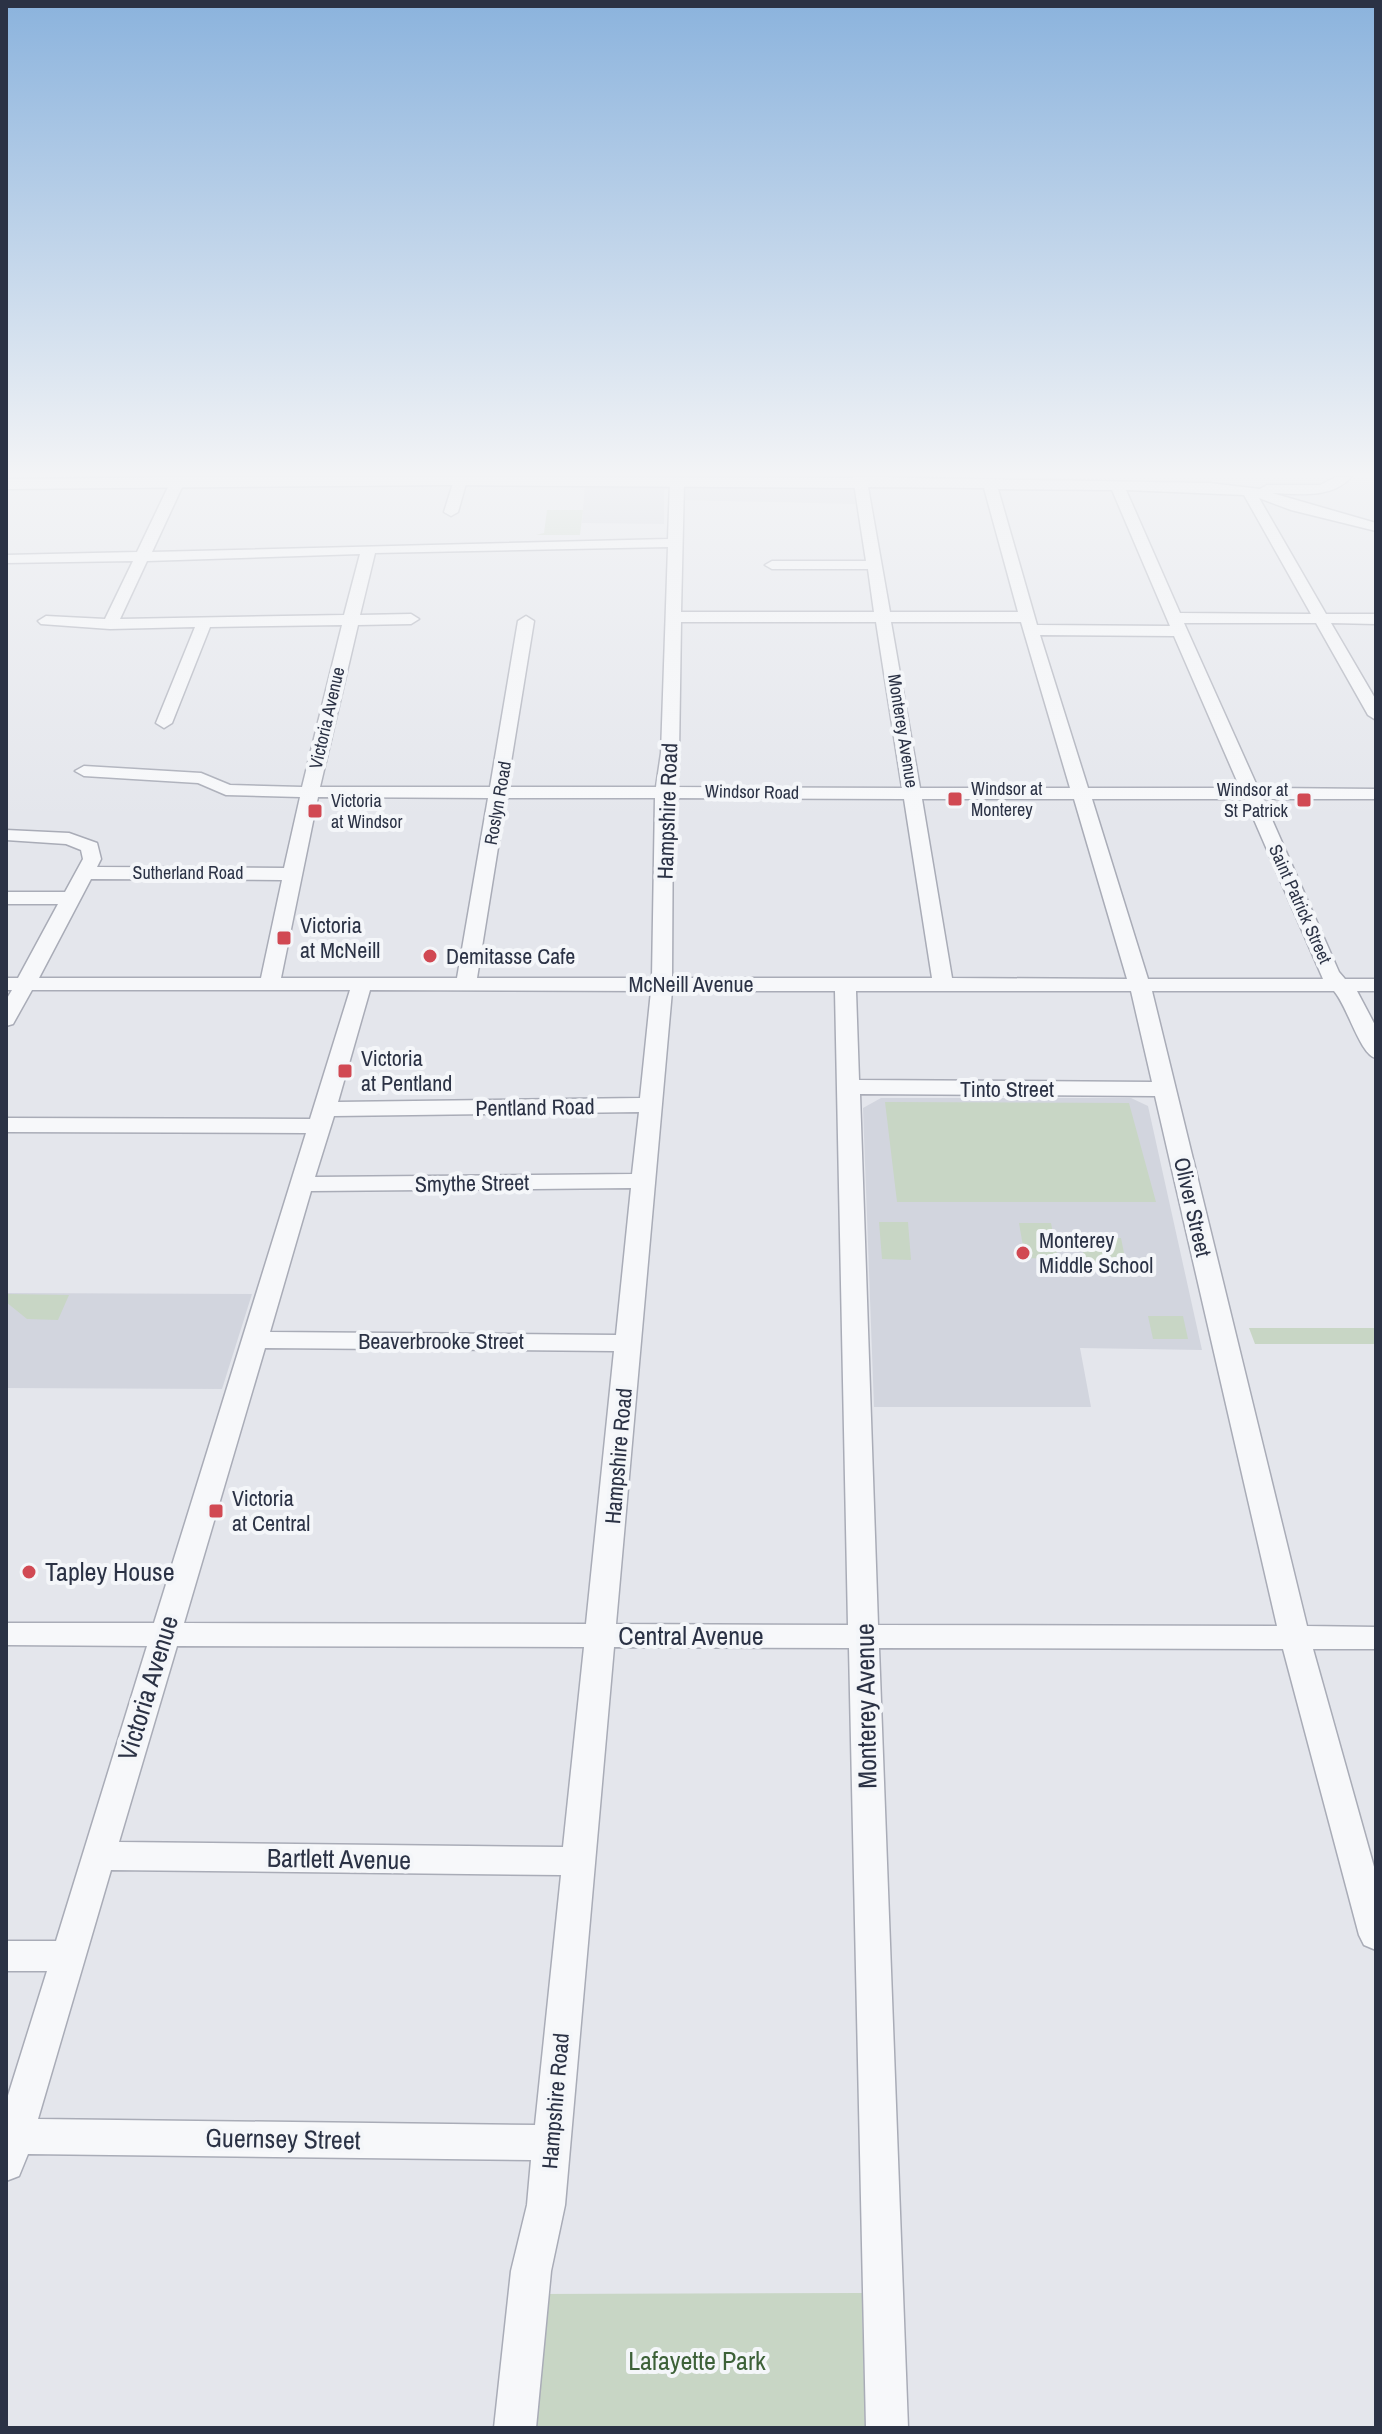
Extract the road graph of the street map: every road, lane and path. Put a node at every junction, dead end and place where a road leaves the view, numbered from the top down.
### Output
1 (126, 591) edge
2 (359, 591) edge
3 (673, 591) edge
4 (880, 591) edge
5 (1017, 591) edge
6 (1162, 591) edge
7 (1304, 591) edge
8 (1318, 616) junction
9 (672, 617) junction
10 (885, 618) junction
11 (411, 619) dead end
12 (1376, 619) edge
13 (46, 621) dead end
14 (526, 621) dead end
15 (351, 622) junction
16 (204, 623) junction
17 (110, 624) junction
18 (1029, 624) junction
19 (1177, 624) junction
20 (1376, 715) edge
21 (164, 723) dead end
22 (84, 771) dead end
23 (664, 791) junction
24 (310, 792) junction
25 (498, 793) junction
26 (1083, 793) junction
27 (1251, 793) junction
28 (913, 794) junction
29 (1376, 794) edge
30 (8, 835) edge
31 (86, 873) junction
32 (291, 874) junction
33 (6, 898) edge
34 (68, 898) junction
35 (270, 983) junction
36 (16, 984) edge
37 (362, 984) junction
38 (466, 984) junction
39 (662, 984) junction
40 (845, 985) junction
41 (943, 985) junction
42 (1339, 985) junction
43 (1376, 985) edge
44 (1140, 986) junction
45 (6, 1020) edge
46 (1376, 1052) edge
47 (849, 1087) junction
48 (1166, 1089) junction
49 (649, 1105) junction
50 (322, 1118) junction
51 (6, 1125) edge
52 (642, 1181) junction
53 (302, 1184) junction
54 (254, 1340) junction
55 (629, 1343) junction
56 (6, 1634) edge
57 (164, 1635) junction
58 (602, 1636) junction
59 (865, 1637) junction
60 (1376, 1638) edge
61 (1295, 1639) junction
62 (99, 1856) junction
63 (579, 1861) junction
64 (1376, 1935) edge
65 (6, 1956) edge
66 (69, 1956) junction
67 (551, 2143) junction
68 (11, 2149) edge
69 (515, 2428) edge
70 (887, 2428) edge

1 - 17 street
2 - 15 street, Victoria Avenue
3 - 9 street, Hampshire Road
4 - 10 street, Monterey Avenue
5 - 18 street, Oliver Street
6 - 19 street, Saint Patrick Street
7 - 8 street
8 - 12 street
8 - 19 street
8 - 20 street
9 - 10 street
9 - 23 street, Hampshire Road
10 - 18 street
10 - 28 street, Monterey Avenue
11 - 15 street
13 - 17 street
14 - 25 street, Roslyn Road
15 - 16 street
15 - 24 street, Victoria Avenue
16 - 17 street
16 - 21 street
18 - 19 street
18 - 26 street, Oliver Street
19 - 27 street, Saint Patrick Street
22 - 24 street, Windsor Road
23 - 25 street, Windsor Road
23 - 28 street, Windsor Road
23 - 39 street, Hampshire Road
24 - 25 street, Windsor Road
24 - 32 street, Victoria Avenue
25 - 38 street, Roslyn Road
26 - 27 street, Windsor Road
26 - 28 street, Windsor Road
26 - 44 street, Oliver Street
27 - 29 street, Windsor Road
27 - 42 street, Saint Patrick Street
28 - 41 street, Monterey Avenue
30 - 31 street
31 - 32 street, Sutherland Road
31 - 34 street
32 - 35 street, Victoria Avenue
33 - 34 street
34 - 36 street
35 - 36 street, McNeill Avenue
35 - 37 street, McNeill Avenue
36 - 45 street
37 - 38 street, McNeill Avenue
37 - 50 street, Victoria Avenue
38 - 39 street, McNeill Avenue
39 - 40 street, McNeill Avenue
39 - 49 street, Hampshire Road
40 - 41 street, McNeill Avenue
40 - 47 street, Monterey Avenue
41 - 44 street, McNeill Avenue
42 - 43 street, McNeill Avenue
42 - 44 street, McNeill Avenue
42 - 46 street, Saint Patrick Street
44 - 48 street, Oliver Street
47 - 48 street, Tinto Street
47 - 59 street, Monterey Avenue
48 - 61 street, Oliver Street
49 - 50 street, Pentland Road
49 - 52 street, Hampshire Road
50 - 51 street, Pentland Road
50 - 53 street, Victoria Avenue
52 - 53 street, Smythe Street
52 - 55 street, Hampshire Road
53 - 54 street, Victoria Avenue
54 - 55 street, Beaverbrooke Street
54 - 57 street, Victoria Avenue
55 - 58 street, Hampshire Road
56 - 57 street, Central Avenue
57 - 58 street, Central Avenue
57 - 62 street, Victoria Avenue
58 - 59 street, Central Avenue
58 - 63 street, Hampshire Road
59 - 61 street, Central Avenue
59 - 70 street, Monterey Avenue
60 - 61 street, Central Avenue
61 - 64 street, Oliver Street
62 - 63 street, Bartlett Avenue
62 - 66 street, Victoria Avenue
63 - 67 street, Hampshire Road
65 - 66 street
66 - 68 street, Victoria Avenue
67 - 68 street, Guernsey Street
67 - 69 street, Hampshire Road

